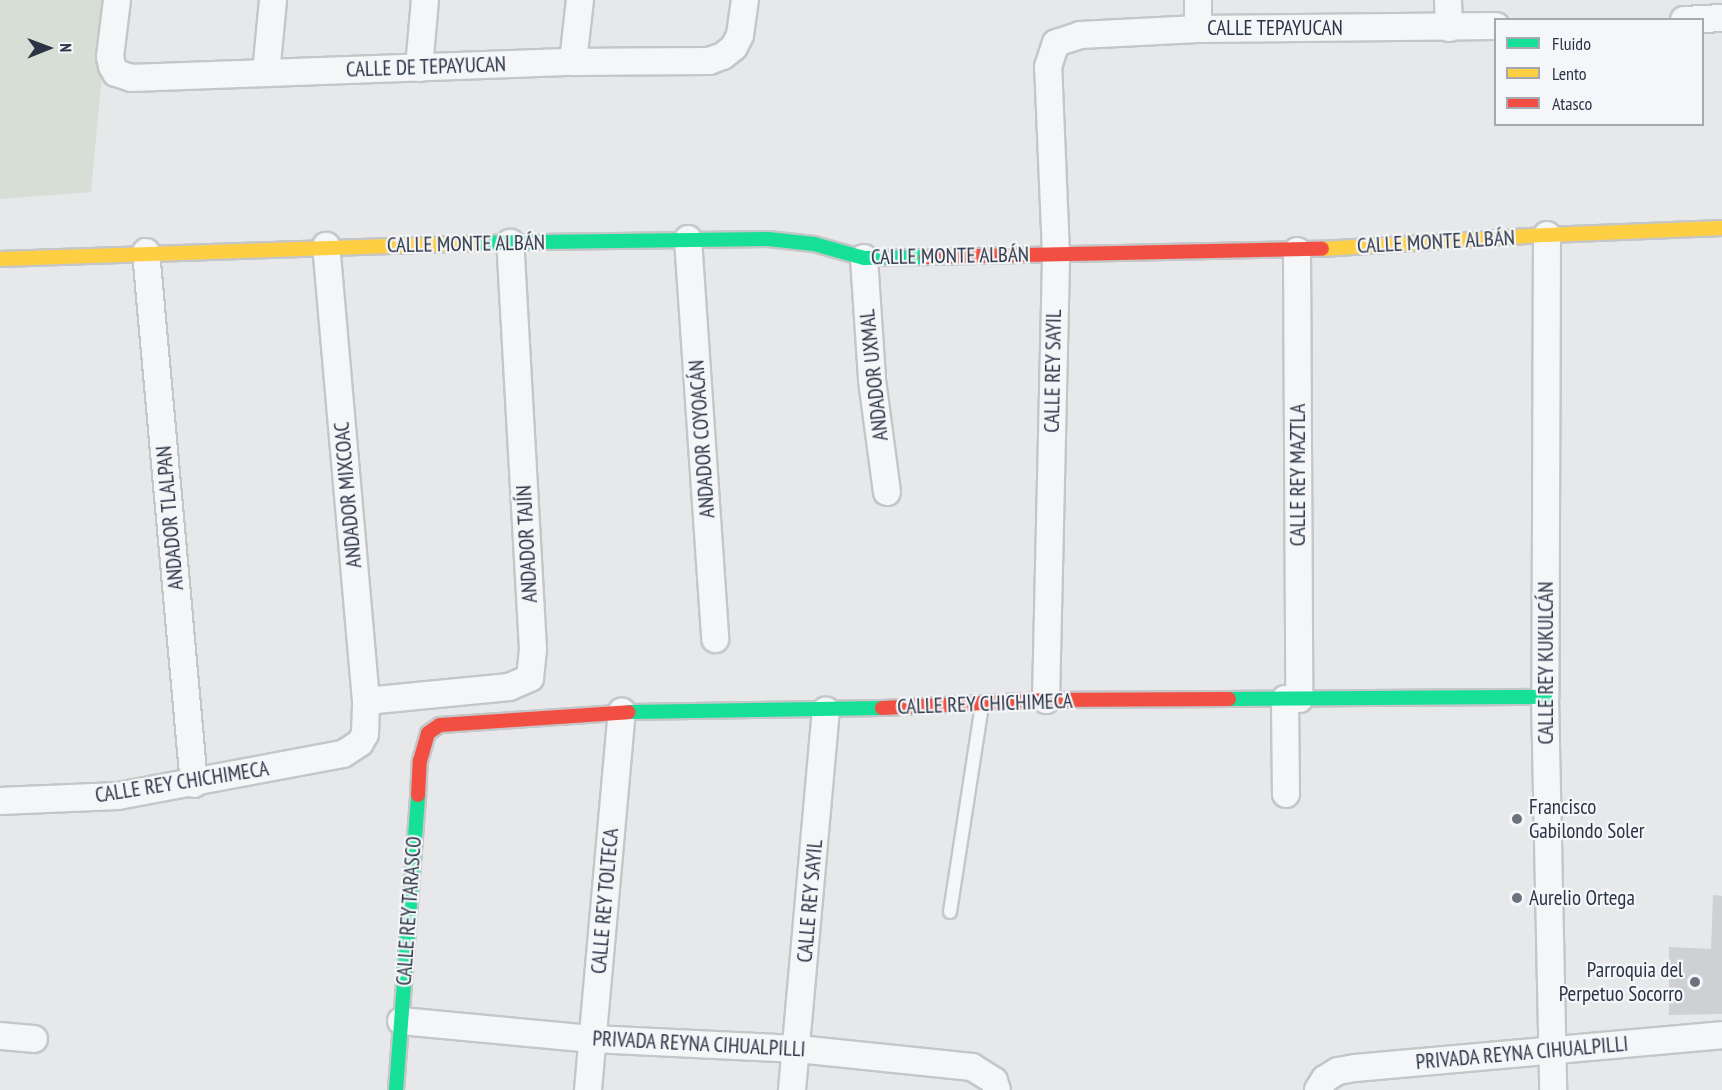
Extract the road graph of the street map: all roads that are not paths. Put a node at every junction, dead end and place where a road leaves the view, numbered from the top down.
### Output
1 (117, 0) edge
2 (273, 0) edge
3 (425, 0) edge
4 (580, 0) edge
5 (745, 0) edge
6 (1198, 0) edge
7 (1448, 0) edge
8 (1722, 18) edge
9 (1704, 19) edge
10 (1494, 26) edge
11 (1198, 28) junction
12 (1449, 28) junction
13 (1056, 43) joint
14 (573, 62) junction
15 (418, 68) junction
16 (266, 73) junction
17 (1722, 228) edge
18 (1547, 235) junction
19 (688, 239) junction
20 (510, 243) junction
21 (326, 246) junction
22 (1297, 250) junction
23 (146, 252) junction
24 (1056, 254) junction
25 (864, 258) junction
26 (0, 259) edge
27 (887, 492) dead end
28 (715, 639) dead end
29 (1545, 697) junction
30 (1292, 699) junction
31 (1046, 700) junction
32 (366, 701) junction
33 (982, 704) junction
34 (826, 711) junction
35 (622, 712) junction
36 (428, 733) joint
37 (360, 743) joint
38 (194, 784) junction
39 (1286, 794) dead end
40 (0, 801) edge
41 (950, 912) dead end
42 (401, 1021) junction
43 (1722, 1035) edge
44 (0, 1036) edge
45 (593, 1038) junction
46 (34, 1039) dead end
47 (798, 1049) junction
48 (1553, 1051) junction
49 (996, 1085) edge
50 (1321, 1085) edge
51 (396, 1090) edge
52 (588, 1090) edge
53 (792, 1090) edge
54 (1552, 1090) edge

1 - 16 street, CALLE DE TEPAYUCAN
2 - 16 street
3 - 15 street
4 - 14 street
5 - 14 street, CALLE DE TEPAYUCAN
6 - 11 street
7 - 12 street
8 - 9 street
10 - 12 street, CALLE TEPAYUCAN
11 - 12 street, CALLE TEPAYUCAN
11 - 13 street, CALLE TEPAYUCAN
13 - 24 street, CALLE REY SAYIL
14 - 15 street, CALLE DE TEPAYUCAN
15 - 16 street, CALLE DE TEPAYUCAN
17 - 18 street, CALLE MONTE ALBÁN
18 - 22 street, CALLE MONTE ALBÁN
18 - 29 street, CALLE REY KUKULCÁN
19 - 20 street, CALLE MONTE ALBÁN
19 - 25 street, CALLE MONTE ALBÁN
19 - 28 street, ANDADOR COYOACÁN
20 - 21 street, CALLE MONTE ALBÁN
20 - 32 street, ANDADOR TAJÍN
21 - 23 street, CALLE MONTE ALBÁN
21 - 32 street, ANDADOR MIXCOAC
22 - 24 street, CALLE MONTE ALBÁN
22 - 30 street, CALLE REY MAZTLA
23 - 26 street, CALLE MONTE ALBÁN
23 - 38 street, ANDADOR TLALPAN
24 - 25 street, CALLE MONTE ALBÁN
24 - 31 street, CALLE REY SAYIL
25 - 27 street, ANDADOR UXMAL
29 - 30 street, CALLE REY CHICHIMECA
29 - 48 street, CALLE REY KUKULCÁN
30 - 31 street, CALLE REY CHICHIMECA
30 - 39 street, CALLE REY MAZTLA
31 - 33 street, CALLE REY CHICHIMECA
32 - 37 street, ANDADOR MIXCOAC
33 - 34 street, CALLE REY CHICHIMECA
33 - 41 lane
34 - 35 street, CALLE REY CHICHIMECA
34 - 47 street, CALLE REY SAYIL
35 - 36 street, CALLE REY CHICHIMECA
35 - 45 street, CALLE REY TOLTECA
36 - 42 street, CALLE REY TARASCO
37 - 38 street, CALLE REY CHICHIMECA
38 - 40 street, CALLE REY CHICHIMECA
42 - 45 street, PRIVADA REYNA CIHUALPILLI
42 - 51 street, CALLE REY TARASCO
43 - 48 street, PRIVADA REYNA CIHUALPILLI
44 - 46 street
45 - 47 street, PRIVADA REYNA CIHUALPILLI
45 - 52 street, CALLE REY TOLTECA
47 - 49 street, PRIVADA REYNA CIHUALPILLI
47 - 53 street, CALLE REY SAYIL
48 - 50 street, PRIVADA REYNA CIHUALPILLI
48 - 54 street, CALLE REY KUKULCÁN

